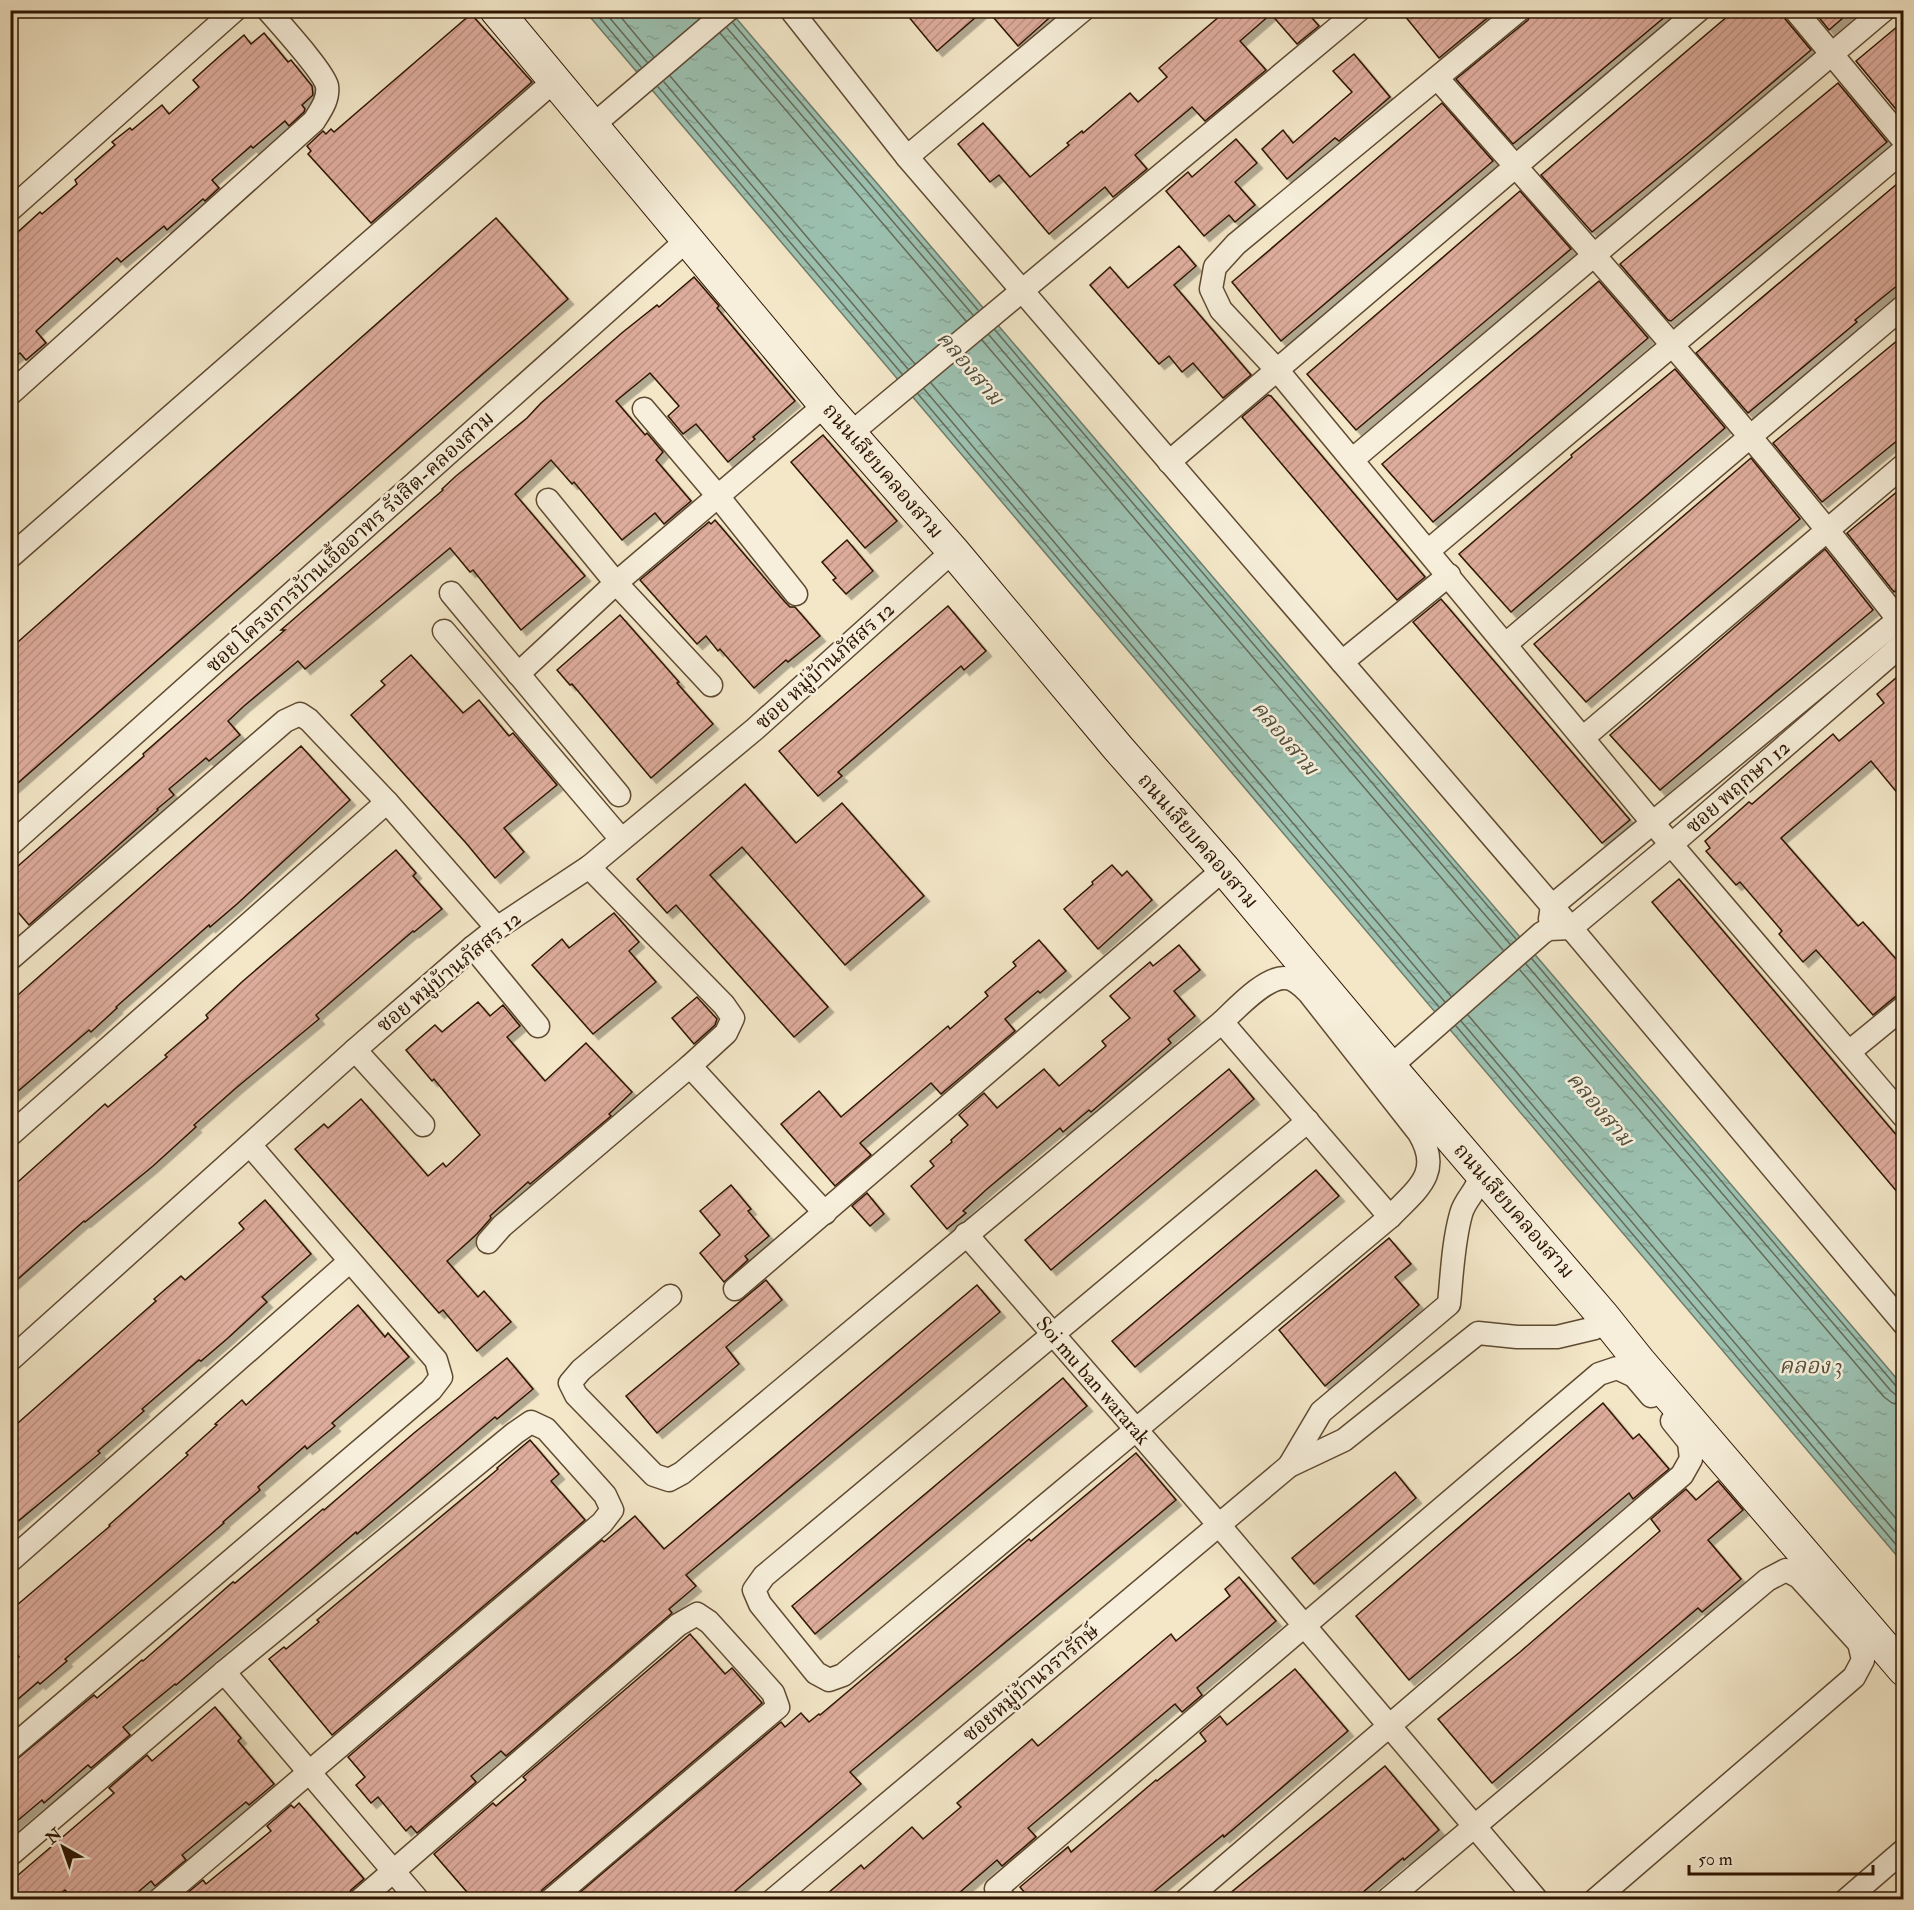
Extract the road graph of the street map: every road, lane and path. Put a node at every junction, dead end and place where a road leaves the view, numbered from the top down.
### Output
1 (235, 10) edge
2 (268, 10) edge
3 (496, 10) edge
4 (728, 10) edge
5 (791, 10) edge
6 (1083, 10) edge
7 (1359, 10) edge
8 (1520, 10) edge
9 (1699, 10) edge
10 (1795, 10) edge
11 (1884, 10) edge
12 (1832, 55) junction
13 (1437, 78) junction
14 (554, 81) junction
15 (591, 127) junction
16 (1904, 141) edge
17 (1904, 150) edge
18 (908, 157) junction
19 (1517, 167) junction
20 (10, 210) edge
21 (688, 239) junction
22 (1594, 255) junction
23 (1022, 292) junction
24 (1904, 306) edge
25 (1673, 345) junction
26 (1278, 371) junction
27 (10, 394) edge
28 (825, 405) junction
29 (644, 409) dead end
30 (850, 434) junction
31 (1750, 437) junction
32 (1352, 460) junction
33 (1169, 462) junction
34 (1904, 465) edge
35 (717, 495) junction
36 (548, 500) dead end
37 (1828, 529) junction
38 (953, 551) junction
39 (1428, 551) junction
40 (10, 557) edge
41 (1449, 575) junction
42 (616, 583) junction
43 (451, 593) dead end
44 (795, 594) dead end
45 (1901, 617) edge
46 (444, 631) dead end
47 (1904, 643) edge
48 (1506, 644) junction
49 (1342, 662) junction
50 (518, 674) junction
51 (711, 685) dead end
52 (1584, 737) junction
53 (619, 795) dead end
54 (387, 801) junction
55 (1652, 822) junction
56 (621, 839) junction
57 (1672, 844) junction
58 (10, 845) edge
59 (589, 867) junction
60 (1224, 869) junction
61 (1552, 906) junction
62 (497, 928) junction
63 (1554, 930) junction
64 (473, 947) junction
65 (10, 959) edge
66 (1904, 1007) edge
67 (1222, 1022) junction
68 (538, 1026) dead end
69 (355, 1050) junction
70 (1849, 1052) junction
71 (690, 1066) junction
72 (1390, 1067) junction
73 (1904, 1117) edge
74 (1308, 1121) junction
75 (423, 1125) dead end
76 (10, 1135) edge
77 (250, 1145) junction
78 (1481, 1172) junction
79 (825, 1213) junction
80 (1390, 1217) junction
81 (966, 1234) junction
82 (488, 1242) dead end
83 (350, 1262) junction
84 (735, 1289) dead end
85 (670, 1296) dead end
86 (1604, 1317) junction
87 (1904, 1324) edge
88 (1053, 1334) junction
89 (10, 1360) edge
90 (1135, 1428) junction
91 (1289, 1466) junction
92 (1219, 1525) junction
93 (10, 1561) edge
94 (1305, 1627) junction
95 (1904, 1670) edge
96 (224, 1672) junction
97 (1390, 1727) junction
98 (10, 1749) edge
99 (309, 1771) junction
100 (1474, 1826) junction
101 (1904, 1850) edge
102 (10, 1855) edge
103 (394, 1871) junction
104 (159, 1899) edge
105 (360, 1899) edge
106 (418, 1899) edge
107 (551, 1899) edge
108 (773, 1899) edge
109 (1005, 1899) edge
110 (1186, 1899) edge
111 (1387, 1899) edge
112 (1537, 1899) edge
113 (1595, 1899) edge
114 (1846, 1899) edge

1 - 20 street
2 - 27 street
3 - 14 main road, ถนนเลียบคลองสาม
4 - 15 street
5 - 18 street
6 - 18 street
7 - 23 street
8 - 13 street
9 - 19 street
10 - 12 street
11 - 12 street
12 - 16 street
12 - 22 street
13 - 19 street
13 - 26 street
14 - 15 main road, ถนนเลียบคลองสาม
14 - 40 street
15 - 21 main road, ถนนเลียบคลองสาม
17 - 25 street
18 - 23 street
19 - 22 street
19 - 26 street
21 - 28 main road, ถนนเลียบคลองสาม
21 - 58 street, ซอย โครงการบ้านเอื้ออาทร รังสิต-คลองสาม
22 - 25 street
22 - 32 street
23 - 30 street
23 - 33 street
24 - 31 street
25 - 31 street
25 - 39 street
26 - 32 street
26 - 33 street
28 - 30 main road, ถนนเลียบคลองสาม
28 - 35 street
29 - 35 street
30 - 38 main road, ถนนเลียบคลองสาม
31 - 37 street
31 - 48 street
32 - 39 street
33 - 49 street
34 - 37 street
35 - 42 street
35 - 44 street
36 - 42 street
37 - 45 street
37 - 52 street
38 - 56 street, ซอย หมู่บ้านภัสสร 12
38 - 60 main road, ถนนเลียบคลองสาม
39 - 41 street
41 - 48 street
41 - 49 street
42 - 50 street
42 - 51 street
43 - 50 street
45 - 55 street
46 - 56 street
47 - 57 street, ซอย พฤกษา 12
48 - 52 street
49 - 61 street
50 - 53 street
52 - 55 street
54 - 62 street
54 - 65 street
54 - 76 street
55 - 57 street
55 - 61 street
56 - 59 street, ซอย หมู่บ้านภัสสร 12
57 - 63 street, ซอย พฤกษา 12
57 - 70 street
59 - 62 street, ซอย หมู่บ้านภัสสร 12
59 - 71 street
60 - 72 main road, ถนนเลียบคลองสาม
60 - 79 street
61 - 63 street
62 - 64 street, ซอย หมู่บ้านภัสสร 12
63 - 72 street, ซอย พฤกษา 12
63 - 87 street
64 - 68 street
64 - 69 street, ซอย หมู่บ้านภัสสร 12
66 - 70 street
67 - 74 street
67 - 80 street
67 - 81 street
69 - 75 street
69 - 77 street, ซอย หมู่บ้านภัสสร 12
70 - 73 street
71 - 79 street
71 - 82 street
72 - 78 main road, ถนนเลียบคลองสาม
74 - 80 street
74 - 88 street
77 - 83 street
77 - 89 street, ซอย หมู่บ้านภัสสร 12
78 - 86 main road, ถนนเลียบคลองสาม
78 - 91 street
79 - 84 street
80 - 90 street
81 - 85 street
81 - 88 street, Soi mu ban wararak
83 - 93 street
83 - 98 street
86 - 91 street
86 - 95 main road, ถนนเลียบคลองสาม
88 - 90 street, Soi mu ban wararak
88 - 90 street
90 - 92 street, Soi mu ban wararak
91 - 92 street, ซอยหมู่บ้านวรารักษ์
92 - 94 street, Soi mu ban wararak
92 - 108 street, ซอยหมู่บ้านวรารักษ์
94 - 97 street, Soi mu ban wararak
94 - 97 street
94 - 109 street
96 - 99 street
96 - 99 street
96 - 102 street
97 - 100 street, Soi mu ban wararak
97 - 110 street
99 - 103 street
99 - 104 street
100 - 111 street
100 - 112 street, Soi mu ban wararak
100 - 113 street
101 - 114 street
103 - 105 street
103 - 106 street
103 - 107 street

